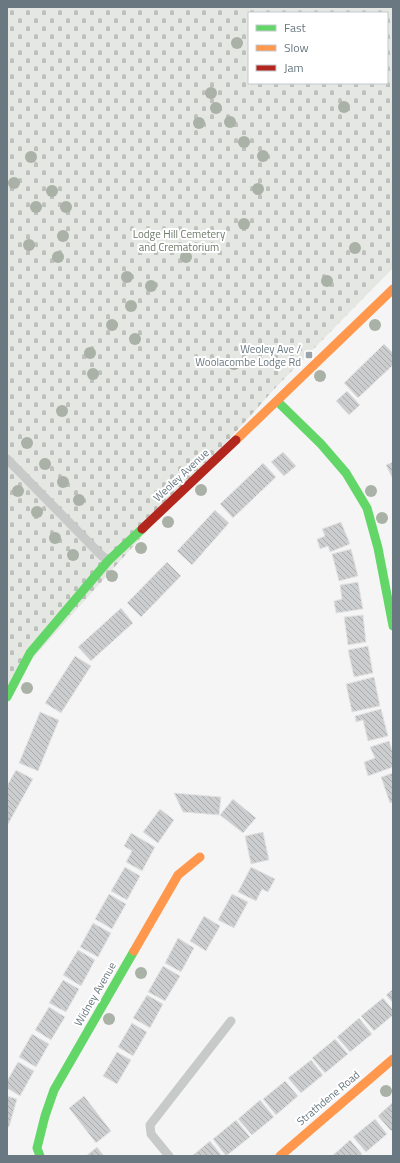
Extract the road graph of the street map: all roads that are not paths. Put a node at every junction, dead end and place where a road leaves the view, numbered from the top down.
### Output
1 (393, 289) edge
2 (277, 401) junction
3 (7, 459) edge
4 (108, 561) junction
5 (393, 626) edge
6 (7, 697) edge
7 (200, 857) dead end
8 (232, 1021) dead end
9 (393, 1059) edge
10 (40, 1156) edge
11 (169, 1156) edge
12 (280, 1156) edge

1 - 2 street, Weoley Avenue
2 - 4 street, Weoley Avenue
2 - 5 street
3 - 4 lane
4 - 6 street, Weoley Avenue
7 - 10 street, Widney Avenue
8 - 11 lane
9 - 12 street, Strathdene Road

